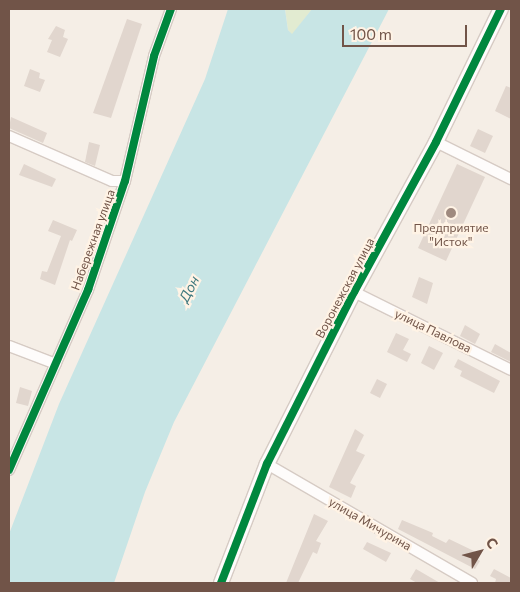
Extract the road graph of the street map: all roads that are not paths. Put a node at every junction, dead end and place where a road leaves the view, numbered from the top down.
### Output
1 (172, 9) edge
2 (501, 9) edge
3 (9, 136) edge
4 (436, 142) junction
5 (511, 179) edge
6 (125, 181) junction
7 (354, 292) junction
8 (9, 346) edge
9 (56, 364) junction
10 (511, 370) edge
11 (267, 464) junction
12 (9, 470) edge
13 (221, 583) edge
14 (472, 583) edge

1 - 6 street, Набережная улица
2 - 4 street, Воронежская улица
3 - 6 street
4 - 5 street
4 - 7 street, Воронежская улица
6 - 9 street, Набережная улица
7 - 10 street, улица Павлова
7 - 11 street, Воронежская улица
8 - 9 street
9 - 12 street, Набережная улица
11 - 13 street, Воронежская улица
11 - 14 street, улица Мичурина

